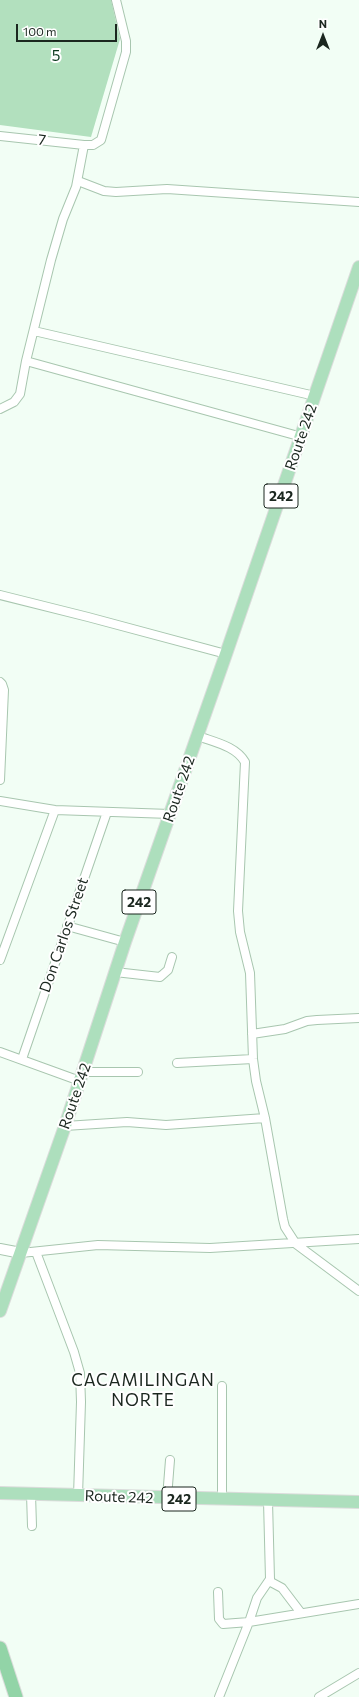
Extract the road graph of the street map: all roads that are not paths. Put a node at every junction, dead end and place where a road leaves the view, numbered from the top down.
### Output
1 (116, 0) edge
2 (0, 136) edge
3 (84, 145) junction
4 (78, 181) junction
5 (359, 202) edge
6 (359, 268) edge
7 (34, 332) junction
8 (26, 361) junction
9 (315, 396) junction
10 (0, 409) edge
11 (302, 437) junction
12 (0, 596) edge
13 (226, 654) junction
14 (0, 682) edge
15 (198, 736) junction
16 (0, 780) edge
17 (0, 801) edge
18 (55, 810) junction
19 (107, 812) junction
20 (170, 814) junction
21 (67, 926) junction
22 (125, 942) junction
23 (172, 957) dead end
24 (0, 960) edge
25 (115, 972) junction
26 (359, 1018) edge
27 (252, 1034) junction
28 (0, 1052) edge
29 (22, 1059) junction
30 (253, 1059) junction
31 (177, 1063) dead end
32 (138, 1072) dead end
33 (81, 1076) junction
34 (265, 1118) junction
35 (65, 1126) junction
36 (359, 1239) edge
37 (296, 1244) junction
38 (0, 1249) edge
39 (36, 1252) junction
40 (21, 1253) junction
41 (359, 1291) edge
42 (0, 1311) edge
43 (222, 1386) dead end
44 (170, 1460) dead end
45 (0, 1493) edge
46 (31, 1494) junction
47 (78, 1496) junction
48 (167, 1498) junction
49 (222, 1500) junction
50 (268, 1501) junction
51 (359, 1502) edge
52 (32, 1526) dead end
53 (269, 1581) junction
54 (218, 1592) dead end
55 (359, 1604) edge
56 (301, 1612) junction
57 (249, 1622) junction
58 (0, 1648) edge
59 (359, 1673) edge
60 (16, 1697) edge
61 (219, 1697) edge
62 (319, 1697) edge

1 - 3 street
2 - 3 street, 7
3 - 4 street
4 - 5 street
4 - 7 street
6 - 9 main road, Route 242 / 242
7 - 8 street
7 - 9 street
8 - 10 street
8 - 11 street
9 - 11 main road, Route 242 / 242
11 - 13 main road, Route 242 / 242
12 - 13 street
13 - 15 main road, Route 242 / 242
14 - 16 street
15 - 20 main road, Route 242 / 242
15 - 27 street
17 - 18 street
18 - 19 street
18 - 24 street
19 - 20 street
19 - 21 street, Don Carlos Street
20 - 22 main road, Route 242 / 242
21 - 22 street
21 - 29 street, Don Carlos Street
22 - 25 main road, Route 242 / 242
23 - 25 street
25 - 33 main road, Route 242 / 242
26 - 27 street
27 - 30 street
28 - 29 street
29 - 33 street
30 - 31 street
30 - 34 street
32 - 33 street
33 - 35 main road, Route 242 / 242
34 - 35 street
34 - 37 street
35 - 40 main road, Route 242 / 242
36 - 37 street
37 - 39 street
37 - 41 street
38 - 40 street
39 - 40 street
39 - 47 street
40 - 42 main road, Route 242 / 242
43 - 49 street
44 - 48 street
45 - 46 main road, Route 242 / 242
46 - 47 main road, Route 242 / 242
46 - 52 street
47 - 48 main road, Route 242 / 242
48 - 49 main road, Route 242 / 242
49 - 50 main road, Route 242 / 242
50 - 51 main road, Route 242 / 242
50 - 53 street
53 - 56 street
53 - 57 street
54 - 57 street
55 - 56 street
56 - 57 street
57 - 61 street
58 - 60 highway
59 - 62 street

